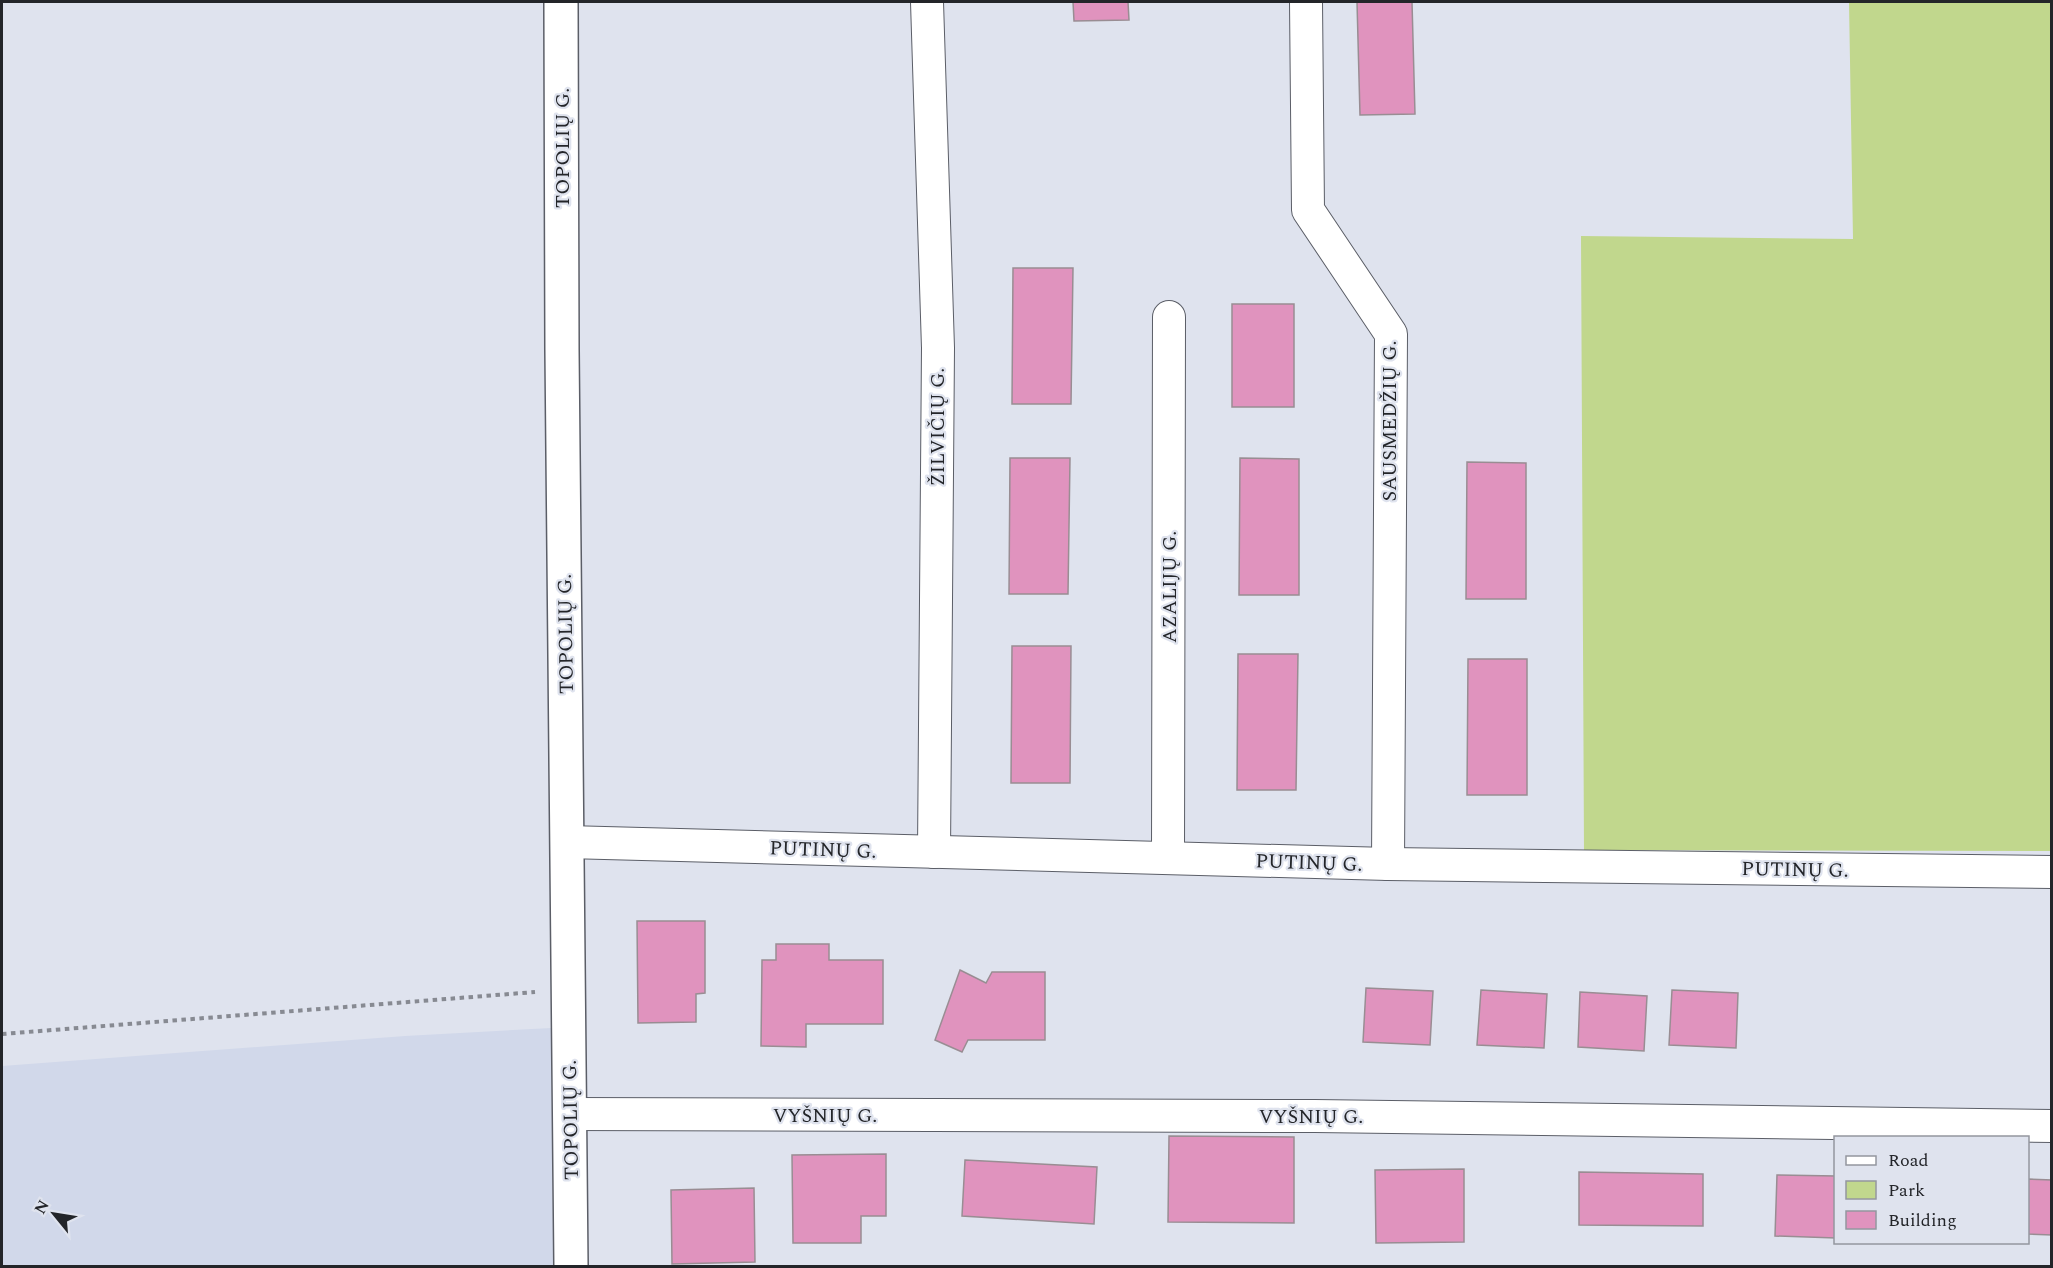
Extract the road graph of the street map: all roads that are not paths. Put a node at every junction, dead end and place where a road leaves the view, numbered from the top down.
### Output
1 (561, 2) edge
2 (927, 2) edge
3 (1306, 2) edge
4 (1169, 317) dead end
5 (567, 842) junction
6 (934, 852) junction
7 (1168, 858) junction
8 (1388, 864) junction
9 (2052, 872) edge
10 (570, 1114) junction
11 (2052, 1126) edge
12 (571, 1266) edge

1 - 5 street, TOPOLIŲ G.
2 - 6 street, ŽILVIČIŲ G.
3 - 8 street, SAUSMEDŽIŲ G.
4 - 7 street, AZALIJŲ G.
5 - 6 street, PUTINŲ G.
5 - 10 street, TOPOLIŲ G.
6 - 7 street, PUTINŲ G.
7 - 8 street, PUTINŲ G.
8 - 9 street, PUTINŲ G.
10 - 11 street, VYŠNIŲ G.
10 - 12 street, TOPOLIŲ G.

